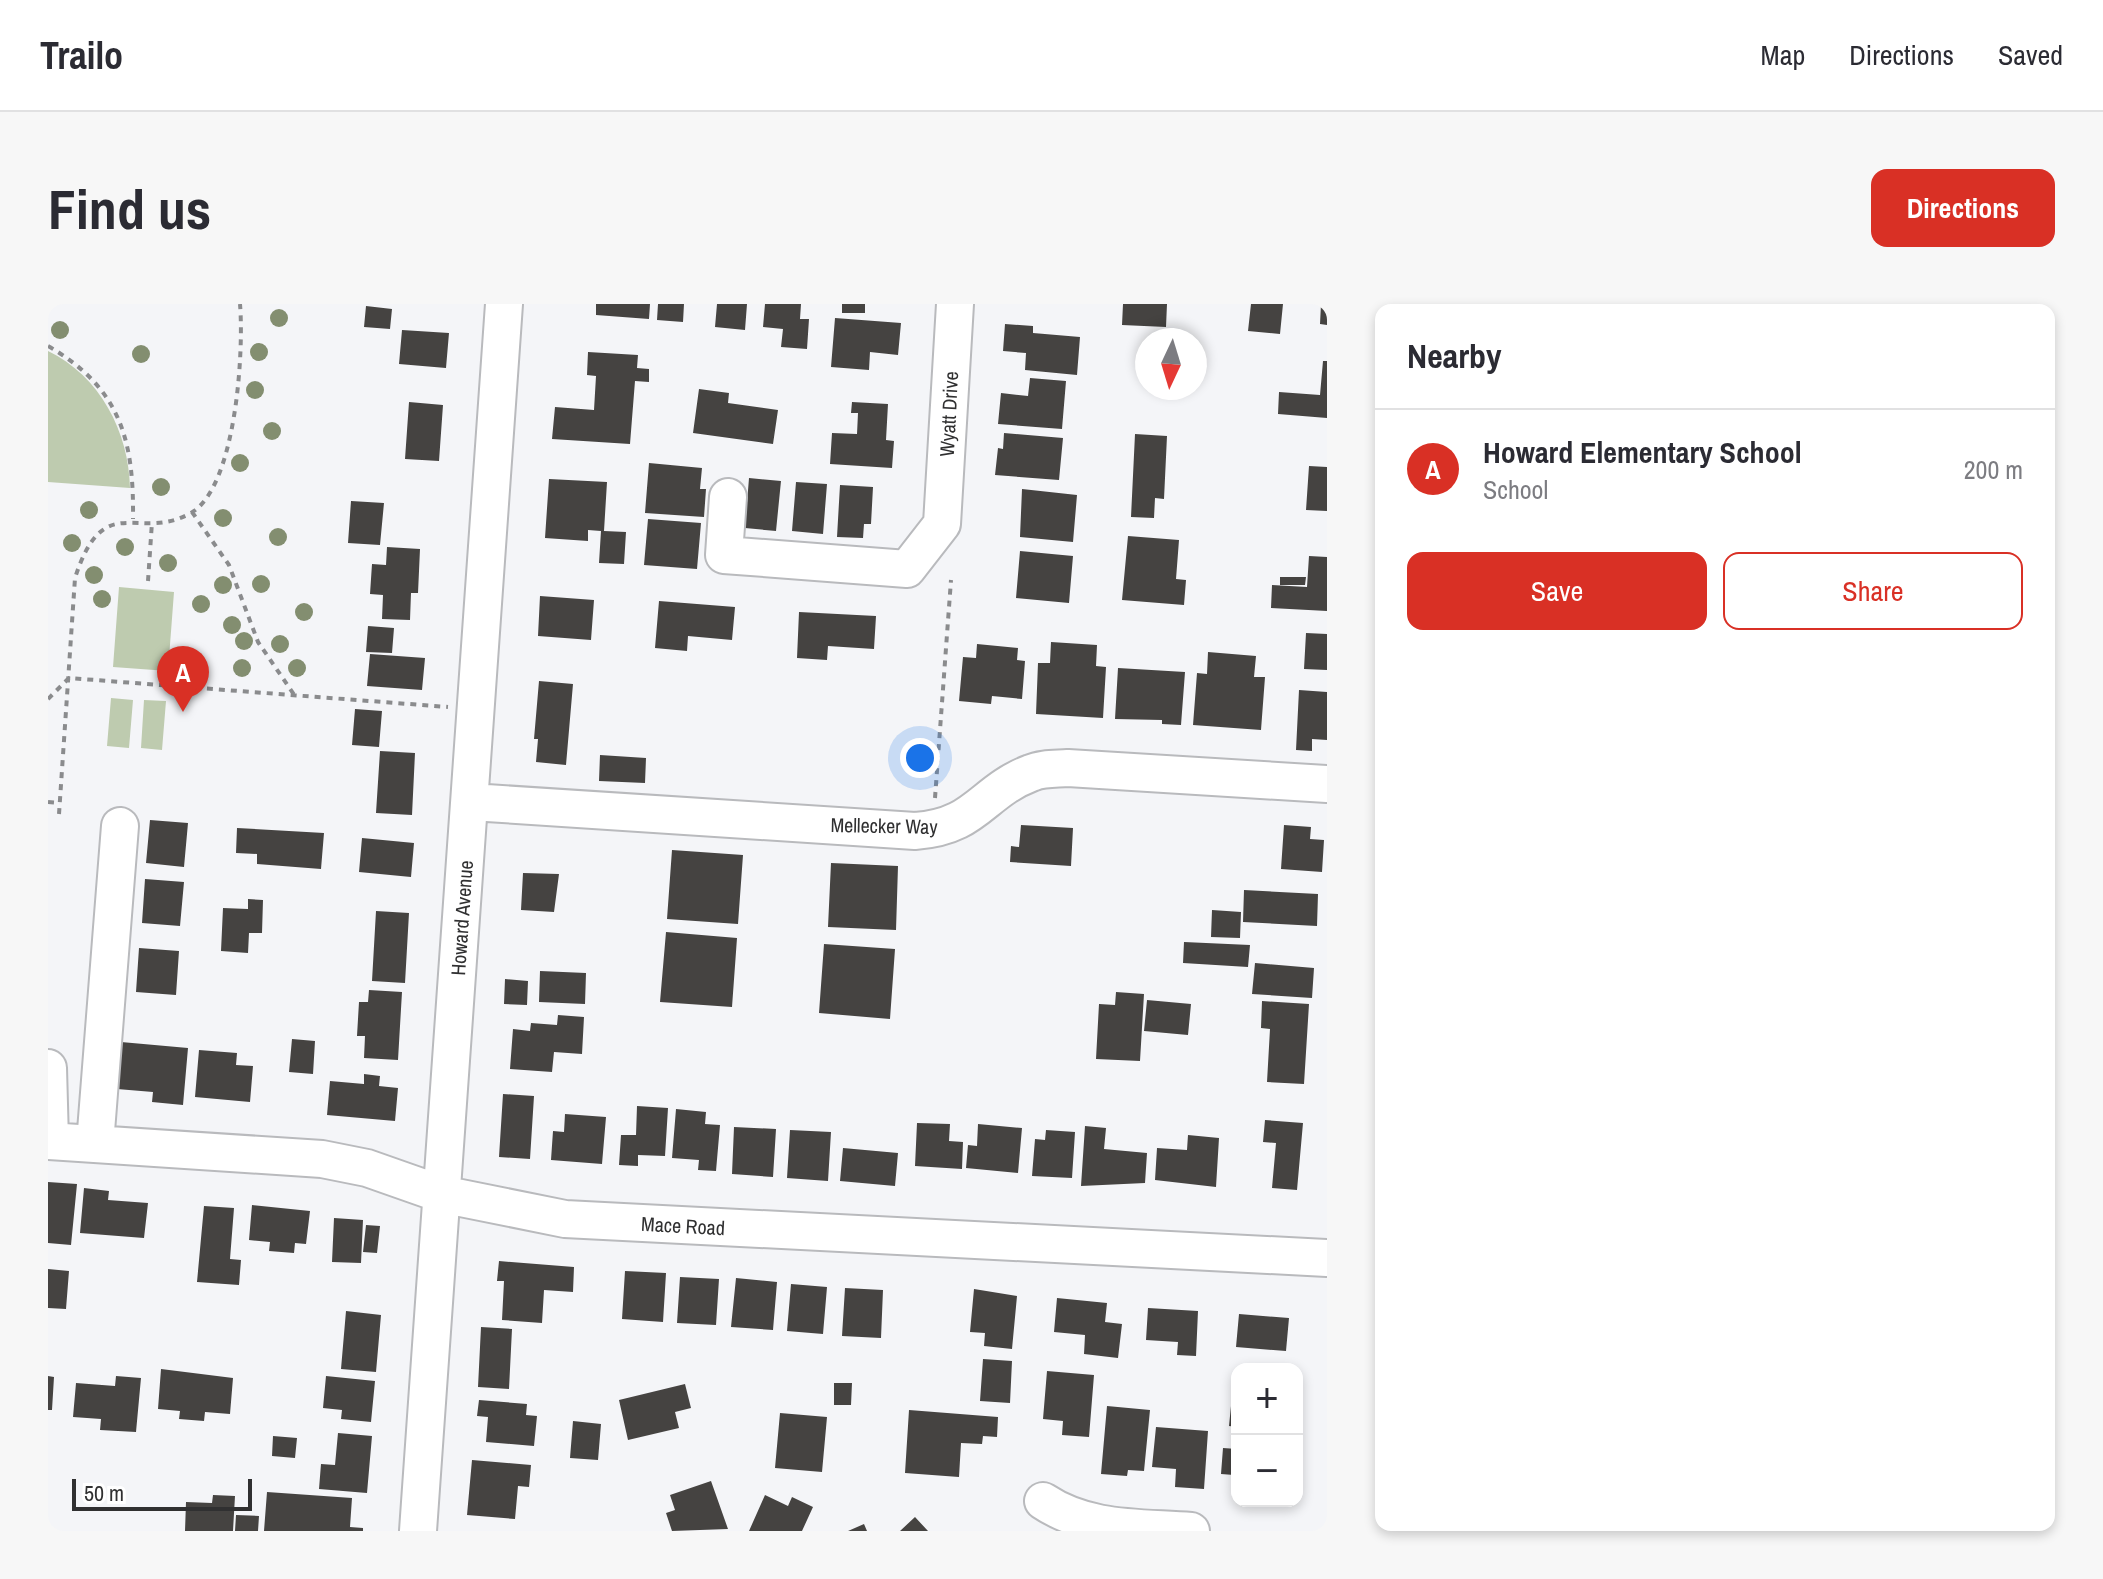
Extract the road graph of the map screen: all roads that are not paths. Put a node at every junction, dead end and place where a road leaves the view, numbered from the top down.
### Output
1 (504, 304) edge
2 (955, 304) edge
3 (728, 497) dead end
4 (1327, 784) edge
5 (471, 802) junction
6 (120, 826) dead end
7 (48, 1068) edge
8 (49, 1141) edge
9 (95, 1144) junction
10 (441, 1194) junction
11 (1327, 1258) edge
12 (1043, 1501) dead end
13 (418, 1531) edge
14 (1191, 1531) edge

1 - 5 street, Howard Avenue
2 - 3 street, Wyatt Drive
4 - 5 street, Mellecker Way
5 - 10 street, Howard Avenue
6 - 9 street
7 - 8 street
8 - 9 street, Mace Road
9 - 10 street, Mace Road
10 - 11 street, Mace Road
10 - 13 street, Howard Avenue
12 - 14 street

